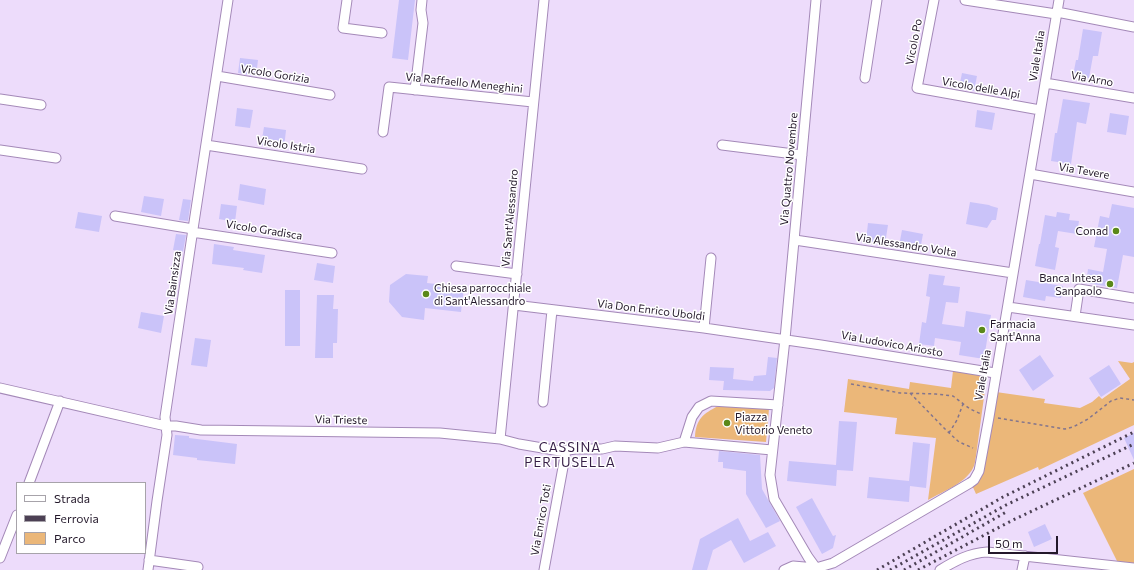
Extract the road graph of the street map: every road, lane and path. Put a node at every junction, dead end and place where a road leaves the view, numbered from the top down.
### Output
1 (228, 0) edge
2 (347, 0) edge
3 (422, 0) edge
4 (544, 0) edge
5 (816, 0) edge
6 (877, 0) edge
7 (934, 0) edge
8 (965, 0) edge
9 (1059, 0) edge
10 (1056, 13) junction
11 (1134, 27) edge
12 (382, 33) dead end
13 (217, 76) junction
14 (865, 78) dead end
15 (1045, 83) junction
16 (917, 88) joint
17 (415, 90) junction
18 (330, 95) dead end
19 (1134, 98) edge
20 (0, 99) edge
21 (533, 102) junction
22 (42, 105) dead end
23 (1040, 110) junction
24 (383, 132) dead end
25 (206, 145) junction
26 (722, 145) dead end
27 (0, 150) edge
28 (802, 155) junction
29 (56, 158) dead end
30 (362, 169) dead end
31 (1030, 174) junction
32 (1134, 192) edge
33 (115, 216) dead end
34 (193, 230) junction
35 (795, 240) junction
36 (332, 253) dead end
37 (711, 258) dead end
38 (456, 266) dead end
39 (1013, 273) junction
40 (517, 274) junction
41 (1134, 298) edge
42 (514, 305) junction
43 (1008, 307) junction
44 (552, 310) junction
45 (1075, 316) junction
46 (1134, 325) edge
47 (704, 328) junction
48 (785, 340) junction
49 (995, 373) junction
50 (0, 388) edge
51 (910, 394) dead end
52 (60, 401) junction
53 (543, 402) dead end
54 (963, 404) dead end
55 (778, 405) junction
56 (166, 426) junction
57 (949, 433) junction
58 (500, 439) junction
59 (684, 442) junction
60 (974, 449) dead end
61 (772, 450) junction
62 (566, 451) junction
63 (29, 482) edge
64 (16, 518) edge
65 (1025, 556) junction
66 (0, 558) edge
67 (149, 560) junction
68 (1068, 565) edge
69 (198, 567) dead end
70 (1134, 568) edge
71 (816, 569) edge
72 (148, 570) edge
73 (544, 570) edge
74 (784, 570) edge
75 (940, 570) edge
76 (1022, 570) edge

1 - 13 street, Via Bainsizza
2 - 12 street
3 - 17 street
4 - 21 street, Via Sant'Alessandro
5 - 28 street, Via Quattro Novembre
6 - 14 street
7 - 16 street, Vicolo Po
8 - 10 street
9 - 10 street, Viale Italia
10 - 11 street
10 - 15 street, Viale Italia
13 - 18 street, Vicolo Gorizia
13 - 25 street, Via Bainsizza
15 - 19 street, Via Arno
15 - 23 street, Viale Italia
16 - 23 street, Vicolo delle Alpi
17 - 21 street, Via Raffaello Meneghini
17 - 24 street, Via Raffaello Meneghini
20 - 22 street
21 - 40 street, Via Sant'Alessandro
23 - 31 street, Viale Italia
25 - 30 street, Vicolo Istria
25 - 34 street, Via Bainsizza
26 - 28 street
27 - 29 street
28 - 35 street, Via Quattro Novembre
31 - 32 street, Via Tevere
31 - 39 street, Viale Italia
33 - 34 street, Vicolo Gradisca
34 - 36 street, Vicolo Gradisca
34 - 56 street, Via Bainsizza
35 - 39 street, Via Alessandro Volta
35 - 48 street, Via Quattro Novembre
37 - 47 street
38 - 40 street
39 - 43 street, Viale Italia
40 - 42 street, Via Sant'Alessandro
41 - 45 street
42 - 44 street, Via Don Enrico Uboldi
42 - 58 street, Via Sant'Alessandro
43 - 45 street
43 - 49 street, Viale Italia
44 - 47 street, Via Don Enrico Uboldi
44 - 53 street
45 - 46 street
47 - 48 street, Via Don Enrico Uboldi
48 - 49 street, Via Ludovico Ariosto
48 - 55 street, Via Quattro Novembre
49 - 71 street, Viale Italia
50 - 52 street, Via Trieste
51 - 57 path
52 - 56 street, Via Trieste
52 - 63 street
54 - 57 path
55 - 59 street
55 - 61 street, Via Quattro Novembre
56 - 58 street, Via Trieste
56 - 67 street, Via Bainsizza
57 - 60 path
58 - 62 street, Via Trieste
59 - 61 street
59 - 62 street, Via Trieste
61 - 71 street, Via Quattro Novembre
62 - 73 street, Via Enrico Toti
64 - 66 street
65 - 68 street
65 - 75 street
65 - 76 street
67 - 69 street
67 - 72 street, Via Bainsizza
68 - 70 street
71 - 74 street

